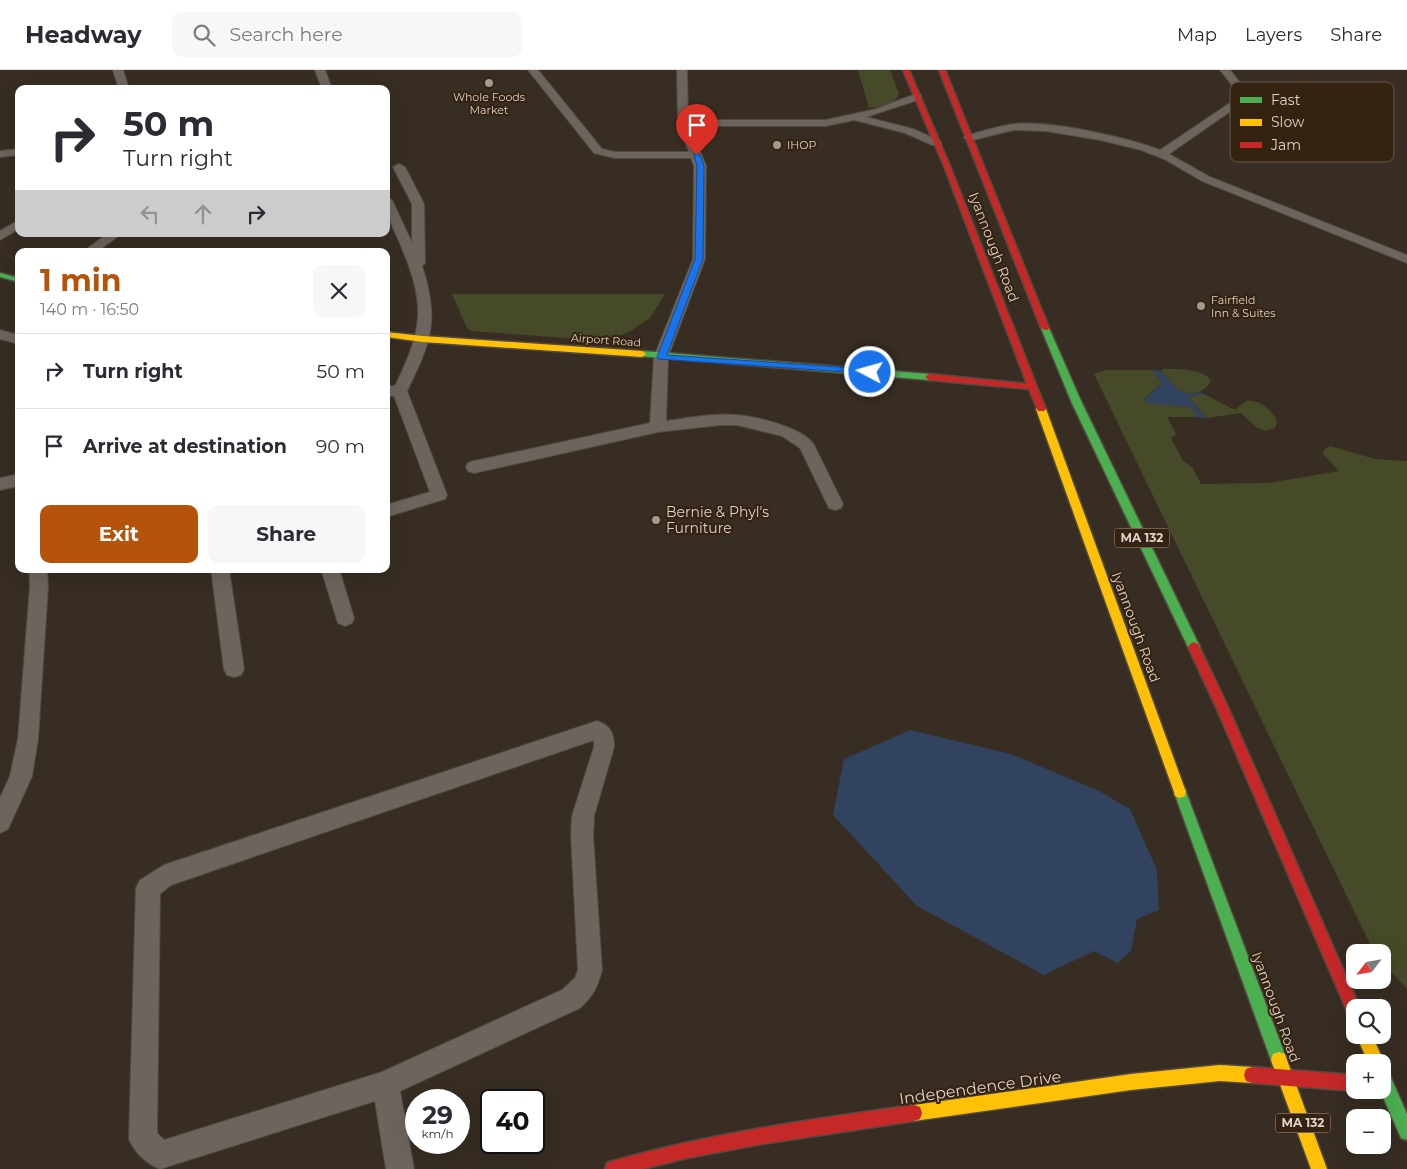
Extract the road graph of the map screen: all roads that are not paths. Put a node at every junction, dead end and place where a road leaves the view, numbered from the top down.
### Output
1 (118, 70) edge
2 (320, 70) edge
3 (533, 70) edge
4 (682, 70) edge
5 (906, 70) edge
6 (942, 70) edge
7 (1225, 70) edge
8 (1236, 82) edge
9 (123, 85) edge
10 (326, 85) edge
11 (917, 97) junction
12 (1230, 108) edge
13 (854, 117) junction
14 (683, 123) junction
15 (969, 138) junction
16 (936, 142) junction
17 (15, 152) edge
18 (0, 154) edge
19 (1162, 154) junction
20 (697, 155) junction
21 (399, 166) dead end
22 (390, 209) edge
23 (15, 227) edge
24 (0, 236) edge
25 (111, 237) edge
26 (94, 248) edge
27 (1407, 259) edge
28 (419, 271) junction
29 (0, 275) edge
30 (15, 279) edge
31 (0, 334) edge
32 (390, 335) edge
33 (15, 339) edge
34 (423, 339) junction
35 (661, 357) junction
36 (1033, 387) junction
37 (393, 391) edge
38 (658, 427) junction
39 (474, 467) dead end
40 (15, 481) edge
41 (0, 484) edge
42 (835, 504) dead end
43 (390, 510) edge
44 (38, 573) edge
45 (221, 573) edge
46 (331, 573) edge
47 (345, 618) dead end
48 (234, 668) dead end
49 (0, 822) edge
50 (1349, 999) edge
51 (1286, 1077) junction
52 (1346, 1082) edge
53 (385, 1084) junction
54 (1391, 1098) edge
55 (1407, 1132) edge
56 (400, 1169) edge
57 (613, 1169) edge
58 (1319, 1169) edge

1 - 9 lane
2 - 10 lane
3 - 20 lane
4 - 14 lane
5 - 11 main road, Iyannough Road / MA 132
6 - 15 main road, Iyannough Road / MA 132
7 - 8 lane
11 - 13 lane
11 - 16 main road, Iyannough Road / MA 132
12 - 19 lane
13 - 14 lane
13 - 16 lane
14 - 20 lane
15 - 19 lane
15 - 50 main road, Iyannough Road / MA 132
16 - 36 main road, Iyannough Road / MA 132
17 - 18 lane
19 - 27 lane
20 - 35 lane
21 - 28 lane
22 - 28 lane
23 - 24 lane
25 - 26 lane
28 - 34 lane
29 - 30 main road
31 - 33 lane
32 - 34 main road, Airport Road
34 - 35 main road, Airport Road
34 - 37 lane
35 - 36 main road, Airport Road
35 - 38 lane
36 - 51 main road, Iyannough Road / MA 132
37 - 43 lane
38 - 39 lane
38 - 42 lane
40 - 41 lane
44 - 49 lane
45 - 48 lane
46 - 47 lane
51 - 52 main road, Independence Drive
51 - 57 main road, Independence Drive
51 - 58 main road, Iyannough Road / MA 132
53 - 53 lane
53 - 56 lane
54 - 55 main road

